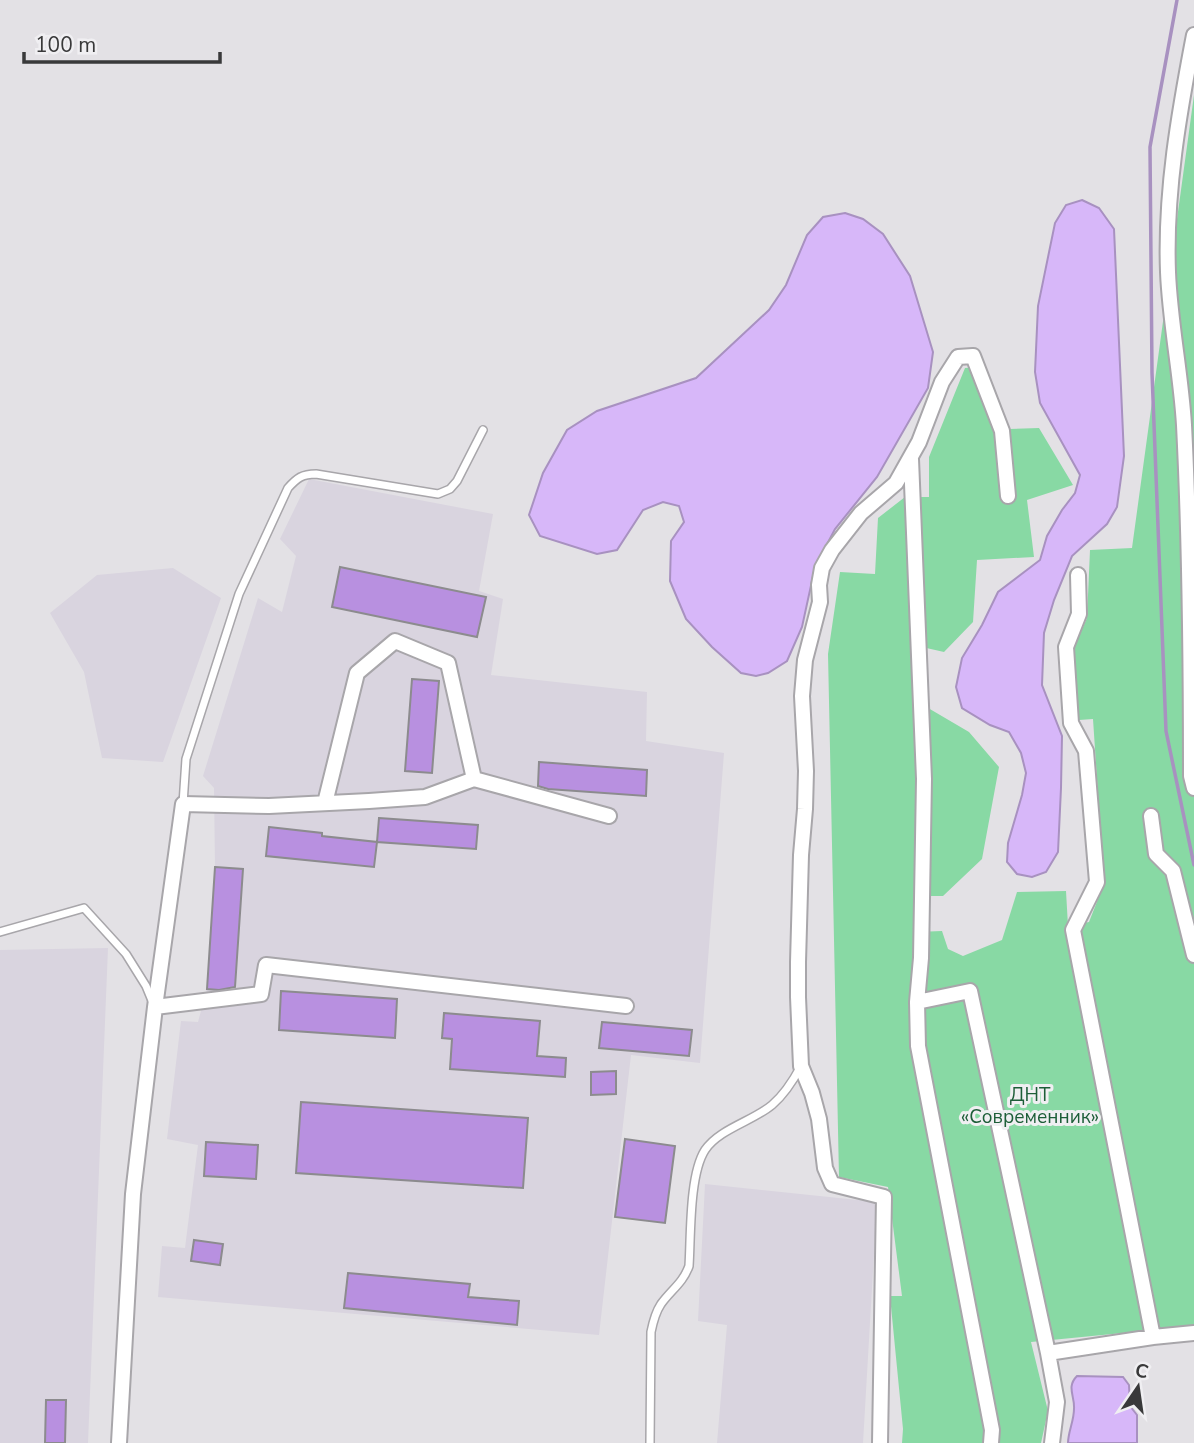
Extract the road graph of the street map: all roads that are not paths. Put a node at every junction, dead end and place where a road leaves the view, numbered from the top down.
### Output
1 (1194, 35) edge
2 (483, 430) dead end
3 (911, 457) junction
4 (1008, 496) dead end
5 (1078, 575) dead end
6 (1192, 619) edge
7 (474, 779) junction
8 (1194, 788) edge
9 (325, 803) junction
10 (183, 804) junction
11 (609, 816) dead end
12 (1151, 816) dead end
13 (0, 932) edge
14 (1194, 955) edge
15 (917, 1002) junction
16 (626, 1006) dead end
17 (155, 1007) junction
18 (801, 1066) junction
19 (1194, 1334) edge
20 (1153, 1337) junction
21 (1048, 1353) junction
22 (120, 1443) edge
23 (650, 1443) edge
24 (880, 1443) edge
25 (991, 1443) edge
26 (1052, 1443) edge

1 - 6 street
2 - 10 lane
3 - 4 street
3 - 15 street
3 - 18 street
5 - 20 street
6 - 8 street
7 - 9 street
7 - 9 street
7 - 11 street
9 - 10 street
10 - 17 street
12 - 14 street
13 - 17 lane
15 - 21 street
15 - 25 street
16 - 17 street
17 - 22 street
18 - 23 lane
18 - 24 street
19 - 20 street
20 - 21 street
21 - 26 street

